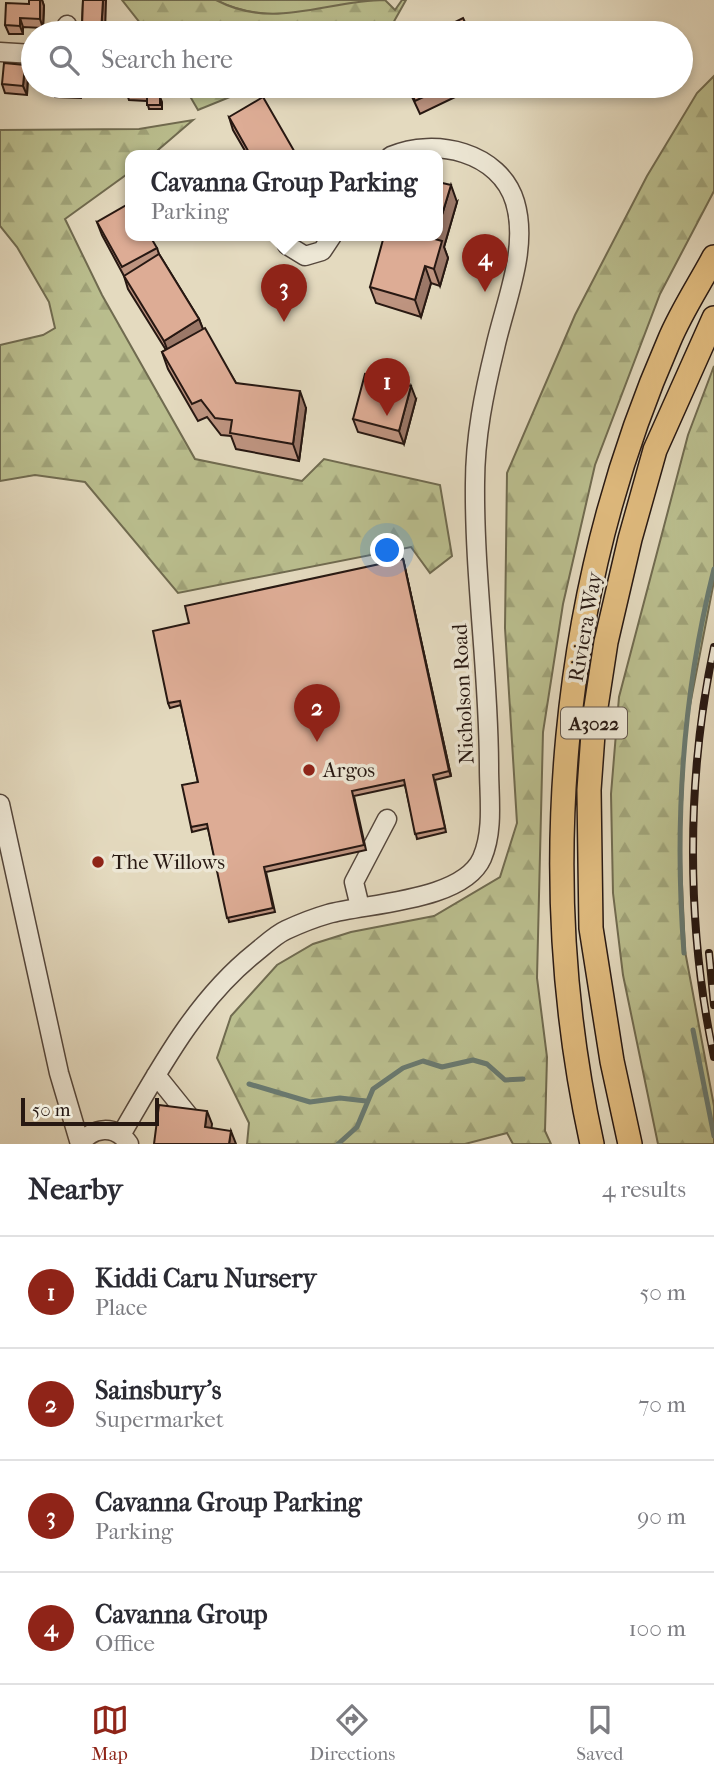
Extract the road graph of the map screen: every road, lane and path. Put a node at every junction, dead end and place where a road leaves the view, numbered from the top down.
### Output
1 (0, 52) edge
2 (21, 53) edge
3 (415, 150) edge
4 (285, 241) edge
5 (329, 241) edge
6 (714, 257) edge
7 (714, 318) edge
8 (0, 804) edge
9 (387, 819) dead end
10 (360, 907) junction
11 (156, 1075) junction
12 (125, 1139) edge
13 (201, 1144) edge
14 (592, 1144) edge
15 (630, 1144) edge

1 - 2 street
3 - 10 street, Nicholson Road
4 - 5 street
6 - 14 main road, Riviera Way / A3022
7 - 15 main road, Riviera Way / A3022
8 - 12 street
9 - 10 street
10 - 11 street, Nicholson Road
11 - 12 street, Nicholson Road
11 - 13 street

